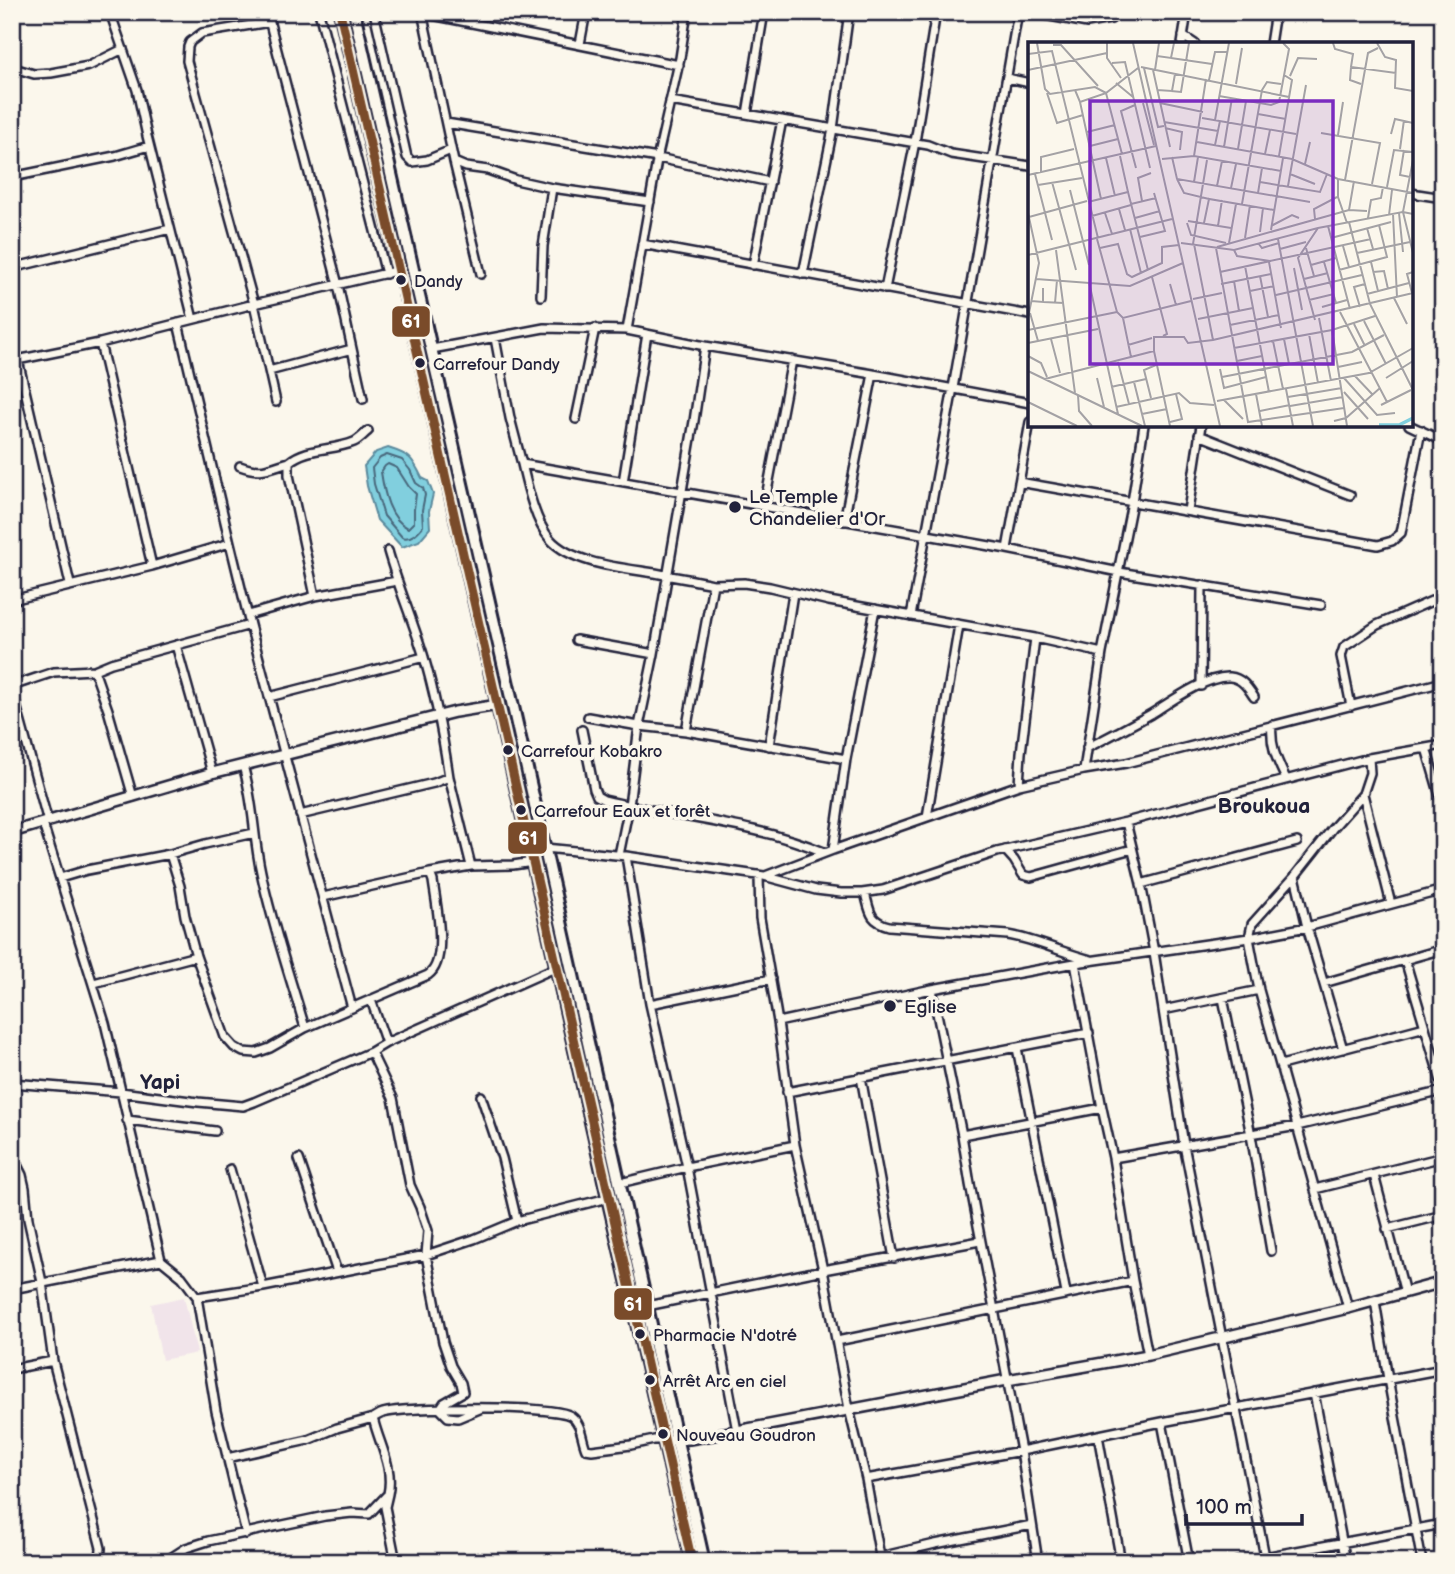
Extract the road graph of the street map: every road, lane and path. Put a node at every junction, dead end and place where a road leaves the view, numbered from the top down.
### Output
1 (110, 12) edge
2 (268, 12) edge
3 (319, 12) edge
4 (340, 12) edge
5 (355, 12) edge
6 (374, 12) edge
7 (586, 12) edge
8 (687, 12) edge
9 (764, 12) edge
10 (849, 12) edge
11 (936, 12) edge
12 (1018, 12) edge
13 (1028, 12) edge
14 (1121, 12) edge
15 (1186, 12) edge
16 (1275, 12) edge
17 (422, 13) edge
18 (270, 22) junction
19 (1183, 40) edge
20 (1270, 42) edge
21 (580, 44) junction
22 (123, 50) junction
23 (679, 65) junction
24 (18, 69) dead end
25 (1007, 78) junction
26 (1028, 83) edge
27 (670, 101) junction
28 (747, 114) junction
29 (782, 120) junction
30 (446, 123) junction
31 (833, 129) junction
32 (915, 142) junction
33 (149, 146) junction
34 (452, 150) junction
35 (658, 158) junction
36 (992, 160) junction
37 (454, 162) junction
38 (1028, 166) edge
39 (12, 177) edge
40 (769, 181) junction
41 (552, 188) junction
42 (1413, 193) edge
43 (1443, 198) edge
44 (650, 202) junction
45 (170, 229) junction
46 (642, 244) junction
47 (753, 265) junction
48 (12, 268) edge
49 (400, 270) junction
50 (386, 274) junction
51 (481, 274) dead end
52 (803, 274) junction
53 (338, 285) junction
54 (885, 289) junction
55 (541, 296) dead end
56 (254, 304) junction
57 (967, 304) junction
58 (1028, 315) edge
59 (193, 319) junction
60 (178, 323) junction
61 (595, 328) junction
62 (627, 330) junction
63 (647, 334) junction
64 (495, 338) junction
65 (12, 341) edge
66 (100, 343) junction
67 (705, 346) junction
68 (352, 349) junction
69 (432, 349) junction
70 (792, 360) junction
71 (15, 361) edge
72 (269, 371) junction
73 (873, 374) junction
74 (953, 388) junction
75 (363, 399) dead end
76 (276, 402) dead end
77 (1028, 403) edge
78 (576, 419) dead end
79 (1029, 427) edge
80 (1144, 427) edge
81 (1201, 427) edge
82 (1413, 427) edge
83 (1421, 430) junction
84 (368, 431) dead end
85 (1199, 435) junction
86 (1443, 441) edge
87 (289, 462) junction
88 (522, 464) junction
89 (240, 466) dead end
90 (622, 482) junction
91 (1019, 482) junction
92 (681, 492) junction
93 (1350, 495) dead end
94 (1132, 502) junction
95 (764, 507) junction
96 (1188, 511) junction
97 (844, 521) junction
98 (925, 535) junction
99 (230, 543) junction
100 (1007, 549) junction
101 (388, 551) dead end
102 (152, 566) junction
103 (1119, 572) junction
104 (667, 575) junction
105 (397, 581) junction
106 (70, 584) junction
107 (713, 584) junction
108 (1202, 585) junction
109 (793, 593) junction
110 (314, 596) junction
111 (1443, 596) edge
112 (12, 600) edge
113 (1321, 605) dead end
114 (874, 609) junction
115 (248, 615) junction
116 (911, 616) junction
117 (250, 625) junction
118 (959, 625) junction
119 (1035, 638) junction
120 (576, 639) dead end
121 (176, 645) junction
122 (1102, 653) junction
123 (654, 654) junction
124 (424, 657) junction
125 (94, 670) junction
126 (1443, 682) edge
127 (1201, 686) junction
128 (12, 688) edge
129 (269, 697) junction
130 (1254, 697) dead end
131 (498, 705) junction
132 (1351, 706) junction
133 (438, 716) junction
134 (588, 717) dead end
135 (1272, 725) junction
136 (639, 726) junction
137 (582, 730) dead end
138 (686, 731) junction
139 (1443, 745) edge
140 (769, 746) junction
141 (1087, 748) junction
142 (1426, 748) junction
143 (284, 756) junction
144 (1369, 758) junction
145 (846, 760) junction
146 (243, 766) junction
147 (1084, 770) junction
148 (212, 774) junction
149 (449, 777) junction
150 (1286, 779) junction
151 (1018, 785) junction
152 (1363, 794) junction
153 (133, 797) junction
154 (629, 806) junction
155 (1443, 806) edge
156 (300, 815) junction
157 (927, 817) junction
158 (1126, 822) junction
159 (45, 823) junction
160 (12, 832) edge
161 (254, 833) junction
162 (1297, 842) dead end
163 (545, 848) junction
164 (1132, 849) junction
165 (1005, 850) junction
166 (829, 851) junction
167 (170, 854) junction
168 (622, 855) junction
169 (533, 862) junction
170 (471, 866) junction
171 (430, 873) junction
172 (761, 876) junction
173 (1295, 876) junction
174 (60, 878) junction
175 (1141, 884) junction
176 (1443, 890) edge
177 (865, 893) junction
178 (323, 897) junction
179 (1391, 904) junction
180 (1307, 927) junction
181 (1249, 938) junction
182 (1443, 949) edge
183 (1154, 952) junction
184 (196, 956) junction
185 (1405, 960) junction
186 (1094, 961) junction
187 (1075, 964) junction
188 (557, 967) junction
189 (771, 978) junction
190 (94, 983) junction
191 (1324, 983) junction
192 (932, 989) junction
193 (1259, 990) junction
194 (1223, 998) junction
195 (371, 1000) junction
196 (650, 1004) junction
197 (352, 1008) junction
198 (1163, 1010) junction
199 (778, 1022) junction
200 (1425, 1027) junction
201 (305, 1028) junction
202 (1088, 1033) junction
203 (386, 1043) junction
204 (1017, 1048) junction
205 (1343, 1049) junction
206 (371, 1052) junction
207 (948, 1062) junction
208 (1281, 1065) junction
209 (861, 1077) junction
210 (12, 1083) edge
211 (1443, 1090) edge
212 (121, 1092) junction
213 (787, 1092) junction
214 (481, 1096) dead end
215 (1102, 1108) junction
216 (127, 1120) junction
217 (1031, 1122) junction
218 (1297, 1126) junction
219 (215, 1131) dead end
220 (962, 1135) junction
221 (1251, 1135) junction
222 (795, 1145) junction
223 (1184, 1145) junction
224 (12, 1156) edge
225 (1443, 1157) edge
226 (299, 1158) dead end
227 (1113, 1158) junction
228 (687, 1167) junction
229 (230, 1169) dead end
230 (1374, 1175) junction
231 (620, 1183) junction
232 (1315, 1189) junction
233 (608, 1198) junction
234 (1443, 1215) edge
235 (517, 1221) junction
236 (1387, 1229) junction
237 (980, 1241) junction
238 (1271, 1251) dead end
239 (426, 1255) junction
240 (894, 1258) junction
241 (161, 1260) junction
242 (823, 1270) junction
243 (337, 1272) junction
244 (1133, 1281) junction
245 (42, 1282) junction
246 (1443, 1282) edge
247 (263, 1287) junction
248 (12, 1289) edge
249 (712, 1292) junction
250 (1066, 1293) junction
251 (1405, 1293) junction
252 (197, 1297) junction
253 (1375, 1301) junction
254 (647, 1306) junction
255 (1348, 1308) junction
256 (994, 1309) junction
257 (1222, 1338) junction
258 (837, 1341) junction
259 (1147, 1355) junction
260 (52, 1361) junction
261 (12, 1369) edge
262 (1443, 1369) edge
263 (1388, 1379) junction
264 (1007, 1380) junction
265 (1314, 1393) junction
266 (440, 1409) junction
267 (849, 1409) junction
268 (1235, 1409) junction
269 (373, 1418) junction
270 (1162, 1422) junction
271 (737, 1431) junction
272 (1098, 1435) junction
273 (665, 1440) junction
274 (677, 1440) junction
275 (1021, 1451) junction
276 (227, 1458) junction
277 (866, 1479) junction
278 (388, 1494) junction
279 (1443, 1524) edge
280 (1032, 1525) junction
281 (1416, 1528) junction
282 (246, 1534) junction
283 (1342, 1543) junction
284 (880, 1559) edge
285 (1265, 1559) edge
286 (170, 1561) edge
287 (100, 1562) edge
288 (156, 1562) edge
289 (396, 1562) edge
290 (692, 1562) edge
291 (704, 1562) edge
292 (1038, 1562) edge
293 (1121, 1562) edge
294 (1189, 1562) edge
295 (1237, 1562) edge
296 (1346, 1562) edge
297 (1422, 1562) edge

1 - 22 street
2 - 18 street
3 - 50 street
4 - 49 main road
5 - 69 main road
6 - 34 street
7 - 21 street
8 - 23 street
9 - 28 street
10 - 31 street
11 - 32 street
12 - 25 street
13 - 14 street
15 - 19 street
16 - 20 street
17 - 21 street
17 - 30 street
18 - 53 street
18 - 56 street
21 - 23 street
22 - 24 street
22 - 33 street
23 - 27 street
25 - 26 street
25 - 36 street
27 - 28 street
27 - 35 street
28 - 29 street
29 - 31 street
29 - 40 street
30 - 34 street
30 - 35 street
31 - 32 street
31 - 52 street
32 - 36 street
32 - 54 street
33 - 39 street
33 - 45 street
34 - 37 street
35 - 40 street
35 - 44 street
36 - 38 street
36 - 57 street
37 - 41 street
37 - 51 street
40 - 47 street
41 - 44 street
41 - 55 street
42 - 43 street
44 - 46 street
45 - 48 street
45 - 59 street
46 - 47 street
46 - 62 street
47 - 52 street
49 - 50 street
49 - 131 main road
50 - 53 street
52 - 54 street
53 - 56 street
53 - 68 street
54 - 57 street
56 - 59 street
56 - 72 street
57 - 58 street
57 - 74 street
59 - 60 street
60 - 66 street
60 - 99 street
61 - 62 street
61 - 64 street
61 - 78 street
62 - 63 street
63 - 67 street
63 - 90 street
64 - 69 street
64 - 88 street
65 - 71 street
66 - 71 street
66 - 102 street
67 - 70 street
67 - 92 street
68 - 72 street
68 - 75 street
69 - 163 main road
70 - 73 street
70 - 95 street
71 - 106 street
72 - 76 street
73 - 74 street
73 - 97 street
74 - 77 street
74 - 98 street
79 - 91 street
80 - 94 street
81 - 85 street
82 - 83 street
83 - 86 street
83 - 96 street
84 - 87 street
85 - 93 street
85 - 96 street
87 - 89 street
87 - 110 street
88 - 90 street
88 - 104 street
90 - 92 street
91 - 94 street
91 - 100 street
92 - 95 street
92 - 104 street
94 - 96 street
94 - 103 street
95 - 97 street
97 - 98 street
98 - 100 street
98 - 116 street
99 - 102 street
99 - 115 street
100 - 103 street
101 - 105 street
102 - 106 street
103 - 108 street
103 - 122 street
104 - 107 street
104 - 123 street
105 - 110 street
105 - 124 street
106 - 112 street
107 - 109 street
107 - 138 street
108 - 113 street
108 - 127 street
109 - 114 street
109 - 140 street
110 - 115 street
111 - 132 street
114 - 116 street
114 - 145 street
115 - 117 street
116 - 118 street
117 - 121 street
117 - 129 street
118 - 119 street
118 - 157 street
119 - 122 street
119 - 151 street
120 - 123 street
121 - 125 street
121 - 148 street
122 - 141 street
123 - 136 street
124 - 129 street
124 - 133 street
125 - 128 street
125 - 153 street
126 - 132 street
127 - 130 street
127 - 141 street
128 - 159 street
129 - 143 street
131 - 133 street
131 - 169 main road
132 - 135 street
133 - 143 street
133 - 149 street
134 - 136 street
135 - 147 street
135 - 150 street
136 - 138 street
136 - 154 street
137 - 154 street
138 - 140 street
139 - 142 street
140 - 145 street
141 - 147 street
142 - 144 street
142 - 155 street
143 - 146 street
143 - 156 street
144 - 150 street
144 - 152 street
145 - 166 street
146 - 148 street
146 - 161 street
147 - 151 street
148 - 153 street
149 - 156 street
149 - 170 street
150 - 158 street
151 - 157 street
152 - 173 street
152 - 179 street
153 - 159 street
154 - 166 street
154 - 168 street
156 - 178 street
157 - 166 street
158 - 164 street
158 - 165 street
159 - 160 street
159 - 174 street
161 - 167 street
161 - 201 street
162 - 175 street
163 - 168 street
163 - 231 main road
164 - 165 street
164 - 175 street
165 - 177 street
166 - 172 street
167 - 174 street
167 - 184 street
168 - 172 street
168 - 196 street
169 - 170 street
169 - 188 main road
170 - 171 street
171 - 178 street
171 - 195 street
172 - 177 street
172 - 189 street
173 - 180 street
173 - 181 street
174 - 190 street
175 - 183 street
176 - 179 street
177 - 186 street
178 - 197 street
179 - 180 street
180 - 181 street
180 - 191 street
181 - 183 street
181 - 193 street
182 - 185 street
183 - 186 street
183 - 198 street
184 - 190 street
184 - 201 street
185 - 191 street
185 - 200 street
186 - 187 street
187 - 192 street
187 - 202 street
188 - 203 street
188 - 233 main road
189 - 196 street
189 - 199 street
190 - 212 street
191 - 205 street
192 - 199 street
192 - 207 street
193 - 194 street
193 - 208 street
194 - 198 street
194 - 221 street
195 - 197 street
195 - 203 street
196 - 228 street
197 - 201 street
198 - 223 street
199 - 213 street
200 - 205 street
200 - 211 street
202 - 204 street
202 - 215 street
203 - 206 street
204 - 207 street
204 - 217 street
205 - 208 street
206 - 212 street
206 - 239 street
207 - 209 street
207 - 220 street
208 - 218 street
209 - 213 street
209 - 240 street
210 - 212 street
211 - 218 street
212 - 216 street
213 - 222 street
214 - 235 street
215 - 217 street
215 - 227 street
216 - 219 street
216 - 241 street
217 - 220 street
217 - 250 street
218 - 221 street
218 - 232 street
220 - 237 street
221 - 223 street
221 - 238 street
222 - 228 street
222 - 242 street
223 - 227 street
223 - 257 street
224 - 245 street
225 - 230 street
226 - 243 street
227 - 244 street
228 - 231 street
228 - 249 street
229 - 247 street
230 - 232 street
230 - 236 street
231 - 254 main road
232 - 255 street
233 - 235 street
233 - 273 main road
234 - 236 street
235 - 239 street
236 - 251 street
237 - 240 street
237 - 256 street
239 - 243 street
239 - 266 street
240 - 242 street
241 - 245 street
241 - 252 street
242 - 249 street
242 - 258 street
243 - 247 street
244 - 250 street
244 - 259 street
245 - 248 street
245 - 260 street
246 - 251 street
247 - 252 street
249 - 254 street
249 - 271 street
250 - 256 street
251 - 253 street
252 - 276 street
253 - 255 street
253 - 263 street
254 - 274 main road
255 - 257 street
256 - 258 street
256 - 264 street
257 - 259 street
257 - 268 street
258 - 267 street
259 - 264 street
260 - 261 street
260 - 287 street
262 - 263 street
263 - 265 street
263 - 281 street
264 - 267 street
264 - 275 street
265 - 268 street
265 - 283 street
266 - 269 street
266 - 273 street
267 - 271 street
267 - 277 street
268 - 270 street
268 - 285 street
269 - 276 street
269 - 278 street
270 - 272 street
270 - 294 street
271 - 274 street
272 - 275 street
272 - 293 street
273 - 274 street
273 - 290 main road
274 - 291 main road
275 - 277 street
275 - 280 street
276 - 282 street
277 - 284 street
278 - 282 street
278 - 289 street
279 - 281 street
280 - 284 street
280 - 292 street
281 - 283 street
281 - 297 street
282 - 286 street
283 - 285 street
283 - 296 street
285 - 295 street
286 - 288 street

